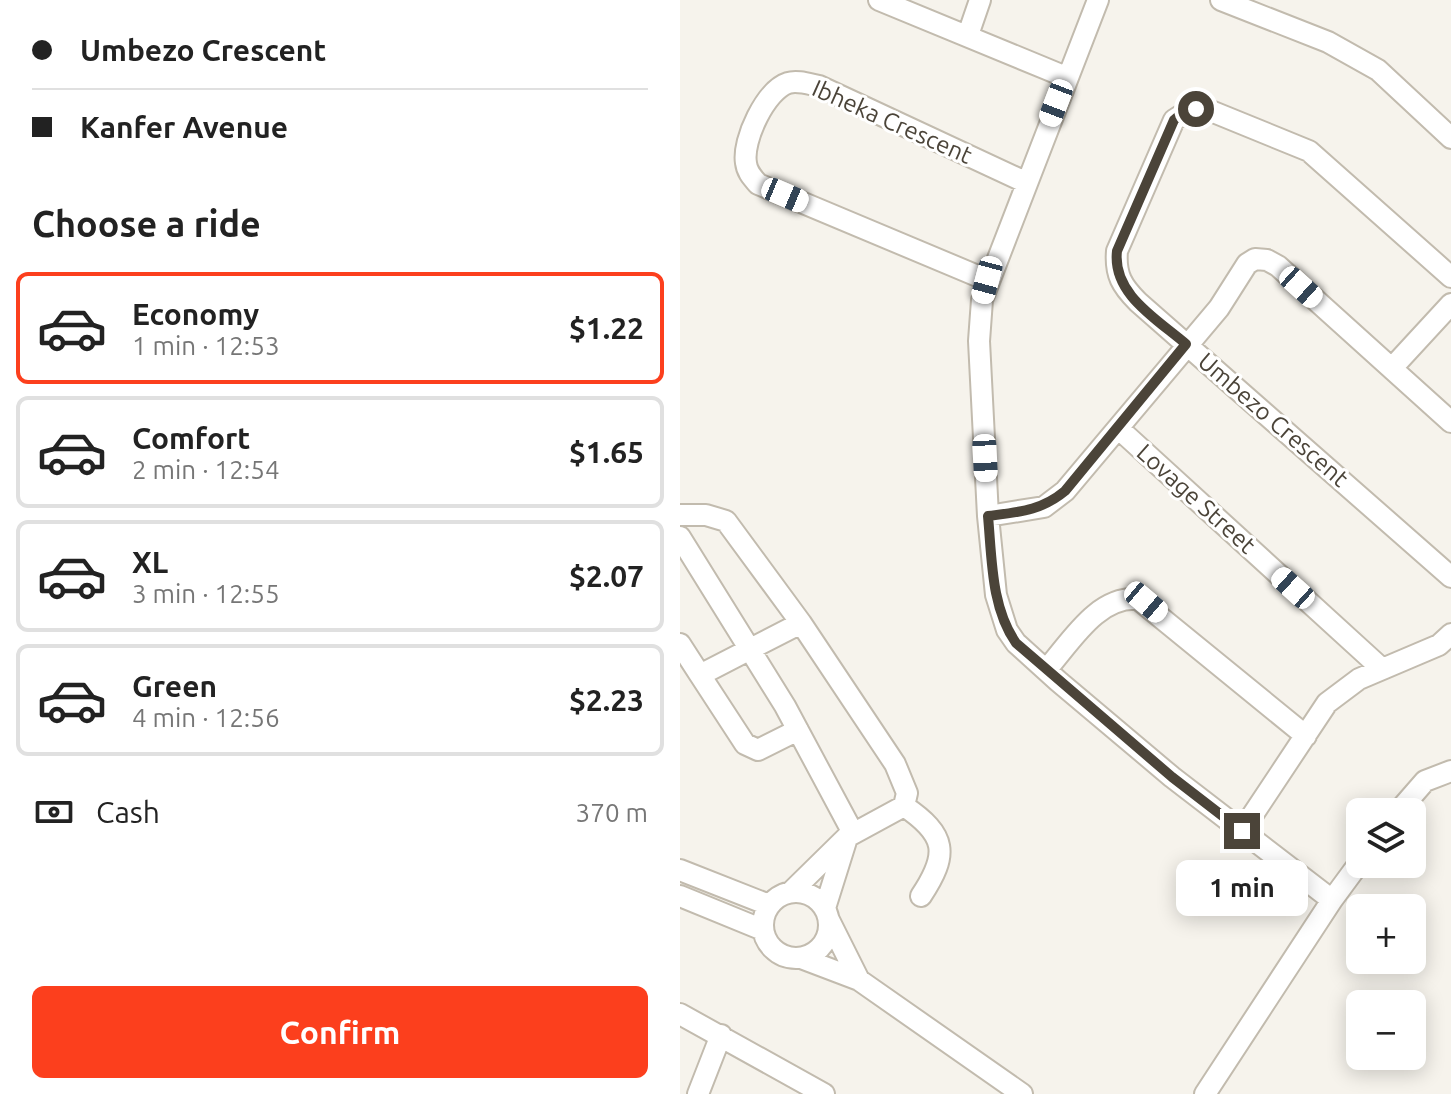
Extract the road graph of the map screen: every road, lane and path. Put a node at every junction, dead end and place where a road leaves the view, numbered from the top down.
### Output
1 (879, 0) edge
2 (980, 0) edge
3 (1098, 0) edge
4 (1221, 0) edge
5 (968, 35) junction
6 (1066, 77) junction
7 (1451, 138) edge
8 (1025, 182) junction
9 (1451, 277) edge
10 (987, 280) junction
11 (1451, 304) edge
12 (1186, 344) junction
13 (1392, 368) junction
14 (1451, 422) edge
15 (1118, 428) junction
16 (680, 515) edge
17 (988, 516) junction
18 (680, 537) edge
19 (1451, 577) edge
20 (801, 623) junction
21 (1451, 634) edge
22 (680, 644) edge
23 (750, 650) junction
24 (1381, 668) junction
25 (1046, 670) junction
26 (700, 675) junction
27 (798, 730) junction
28 (1306, 736) junction
29 (1451, 771) edge
30 (1410, 798) edge
31 (904, 806) junction
32 (1242, 831) junction
33 (850, 835) junction
34 (680, 870) edge
35 (1348, 878) edge
36 (791, 892) junction
37 (680, 896) edge
38 (921, 896) dead end
39 (1332, 900) junction
40 (769, 905) junction
41 (827, 914) junction
42 (763, 930) junction
43 (801, 958) junction
44 (859, 980) junction
45 (680, 1014) edge
46 (721, 1035) junction
47 (1205, 1093) edge
48 (698, 1094) edge
49 (824, 1094) edge
50 (1022, 1094) edge

1 - 5 street
2 - 5 street
3 - 6 street
4 - 7 street
5 - 6 street
6 - 8 street
8 - 10 street
8 - 10 street, Ibheka Crescent
9 - 12 street, Umbezo Crescent
10 - 17 street
11 - 13 street
12 - 13 street
12 - 15 street
12 - 19 street, Umbezo Crescent
13 - 14 street
15 - 17 street
15 - 24 street, Lovage Street
16 - 20 street
17 - 25 street
18 - 23 street
20 - 23 street
20 - 31 street
21 - 24 street
22 - 26 street
23 - 26 street
23 - 27 street
24 - 28 street
25 - 28 street
25 - 32 street
26 - 27 street
27 - 33 street
28 - 32 street
29 - 30 street
31 - 33 street
31 - 38 street
32 - 39 street
33 - 36 street
33 - 41 street
34 - 40 street
35 - 39 street
36 - 40 street
36 - 41 street
37 - 42 street
39 - 47 street
40 - 42 street
41 - 43 street
41 - 44 street
42 - 43 street
43 - 44 street
44 - 50 street
45 - 46 street
46 - 48 street
46 - 49 street

